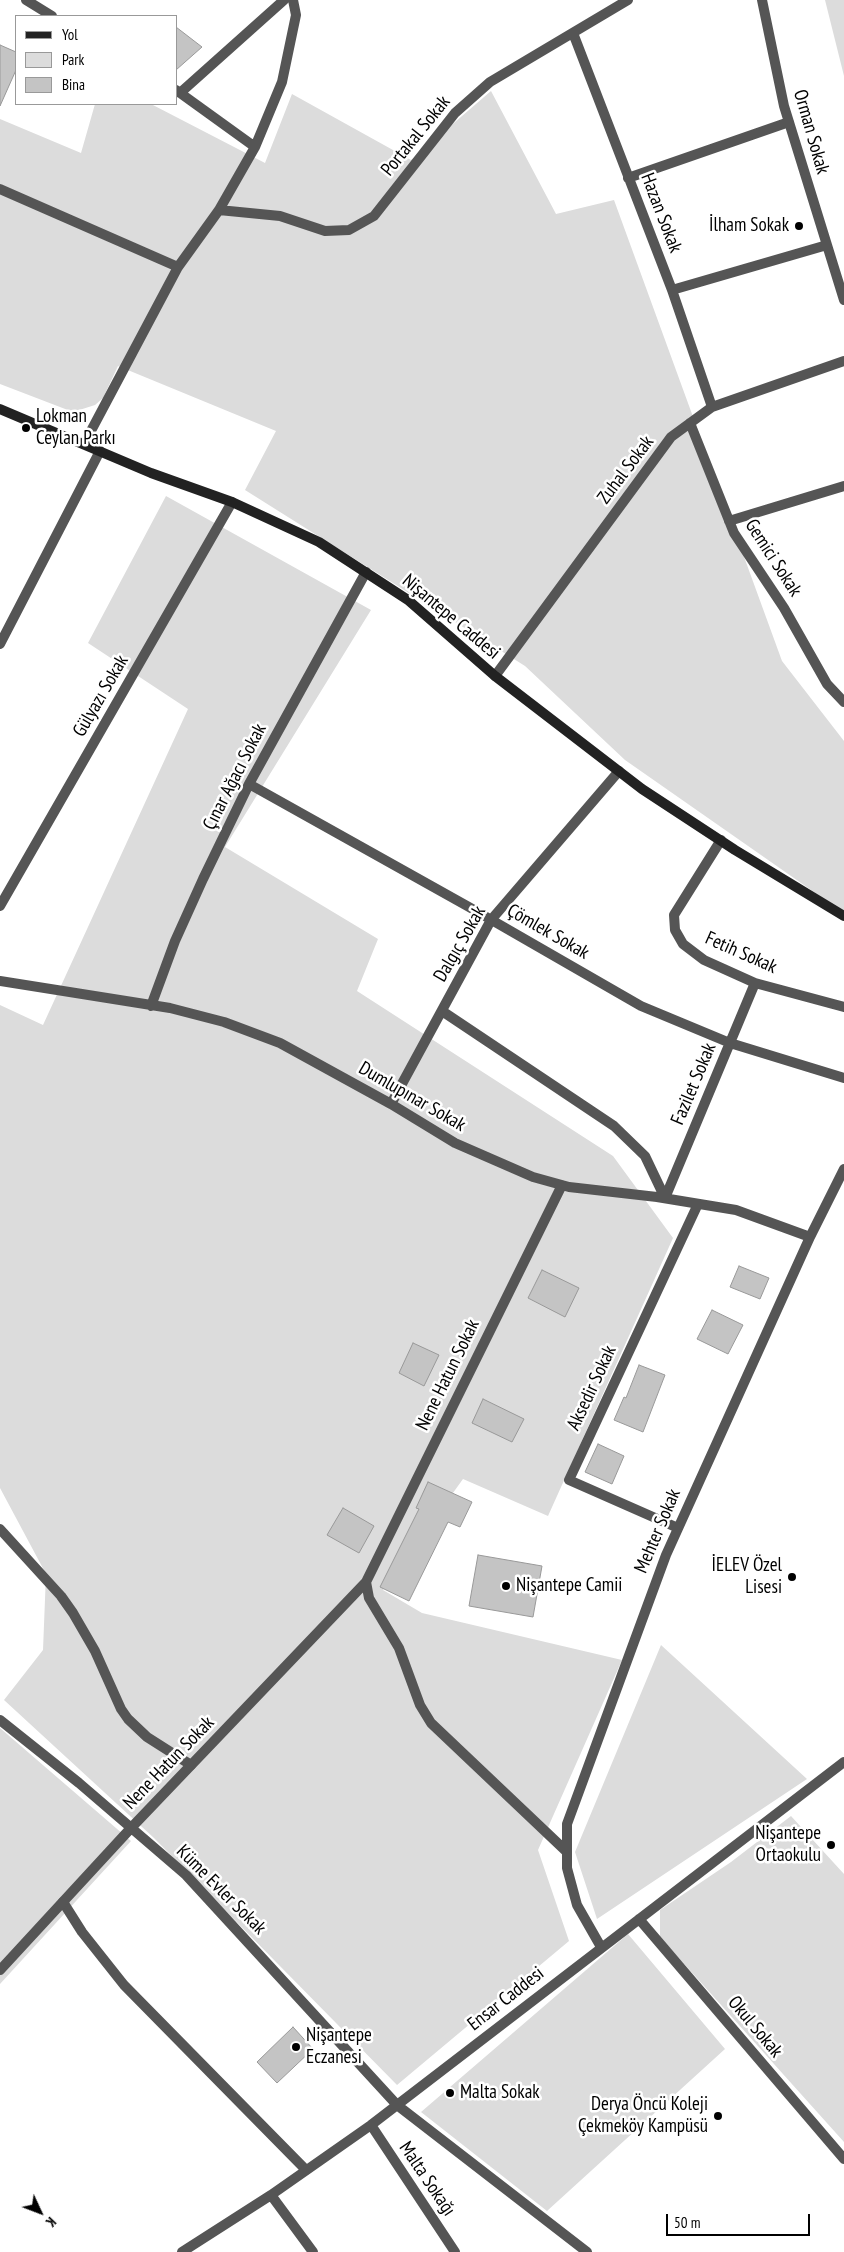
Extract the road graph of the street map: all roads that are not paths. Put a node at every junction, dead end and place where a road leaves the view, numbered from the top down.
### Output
1 (26, 0) edge
2 (284, 0) edge
3 (293, 0) edge
4 (628, 0) edge
5 (762, 0) edge
6 (50, 15) edge
7 (573, 33) junction
8 (178, 92) edge
9 (789, 122) junction
10 (255, 147) junction
11 (628, 178) junction
12 (0, 189) edge
13 (219, 210) junction
14 (827, 245) junction
15 (178, 267) junction
16 (672, 290) junction
17 (844, 300) edge
18 (844, 361) edge
19 (712, 407) junction
20 (0, 409) edge
21 (690, 423) junction
22 (84, 444) junction
23 (100, 451) junction
24 (844, 486) edge
25 (232, 502) junction
26 (729, 522) junction
27 (366, 572) junction
28 (0, 644) edge
29 (495, 676) junction
30 (844, 702) edge
31 (619, 771) junction
32 (249, 784) junction
33 (720, 840) junction
34 (0, 906) edge
35 (844, 916) edge
36 (492, 920) junction
37 (0, 981) edge
38 (755, 983) junction
39 (150, 1006) junction
40 (844, 1007) edge
41 (442, 1011) junction
42 (730, 1043) junction
43 (844, 1078) edge
44 (391, 1104) junction
45 (844, 1168) edge
46 (562, 1185) junction
47 (665, 1198) junction
48 (698, 1204) junction
49 (810, 1237) junction
50 (678, 1528) junction
51 (0, 1529) edge
52 (366, 1582) junction
53 (0, 1720) edge
54 (844, 1762) edge
55 (191, 1765) junction
56 (131, 1828) junction
57 (567, 1852) junction
58 (63, 1902) junction
59 (639, 1918) junction
60 (602, 1947) junction
61 (0, 1970) edge
62 (397, 2105) junction
63 (371, 2125) junction
64 (844, 2159) edge
65 (306, 2170) junction
66 (271, 2195) junction
67 (196, 2249) edge
68 (182, 2252) edge
69 (313, 2252) edge
70 (455, 2252) edge
71 (587, 2252) edge

1 - 6 street
2 - 8 street
3 - 10 street
4 - 7 street, Portakal Sokak
5 - 9 street, Orman Sokak
7 - 11 street, Hazan Sokak
7 - 13 street, Portakal Sokak
8 - 10 street
9 - 11 street
9 - 14 street, Orman Sokak
10 - 13 street
11 - 16 street, Hazan Sokak
12 - 15 street
13 - 15 street
14 - 16 street
14 - 17 street, Orman Sokak
15 - 22 street
16 - 19 street, Hazan Sokak
18 - 19 street, Zuhal Sokak
19 - 21 street, Zuhal Sokak
20 - 22 street, Nişantepe Caddesi
21 - 26 street, Gemici Sokak
21 - 29 street, Zuhal Sokak
22 - 23 street, Nişantepe Caddesi
23 - 25 street, Nişantepe Caddesi
23 - 28 street
24 - 26 street
25 - 27 street, Nişantepe Caddesi
25 - 34 street, Gülyazı Sokak
26 - 30 street, Gemici Sokak
27 - 29 street, Nişantepe Caddesi
27 - 32 street, Çınar Ağacı Sokak
29 - 31 street, Nişantepe Caddesi
31 - 33 street, Nişantepe Caddesi
31 - 36 street, Dalgıç Sokak
32 - 36 street, Çömlek Sokak
32 - 39 street, Çınar Ağacı Sokak
33 - 35 street, Nişantepe Caddesi
33 - 38 street, Fetih Sokak
36 - 41 street, Dalgıç Sokak
36 - 42 street, Çömlek Sokak
37 - 39 street, Dumlupınar Sokak
38 - 40 street, Fetih Sokak
38 - 42 street, Fazilet Sokak
39 - 44 street, Dumlupınar Sokak
41 - 44 street, Dalgıç Sokak
41 - 47 street
42 - 43 street, Çömlek Sokak
42 - 47 street, Fazilet Sokak
44 - 46 street, Dumlupınar Sokak
45 - 49 street, Mehter Sokak
46 - 47 street, Dumlupınar Sokak
46 - 52 street, Nene Hatun Sokak
47 - 48 street, Dumlupınar Sokak
48 - 49 street, Dumlupınar Sokak
48 - 50 street, Aksedir Sokak
49 - 50 street, Mehter Sokak
50 - 57 street, Mehter Sokak
51 - 55 street
52 - 55 street, Nene Hatun Sokak
52 - 57 street
53 - 56 street, Küme Evler Sokak
54 - 59 street, Ensar Caddesi
55 - 56 street, Nene Hatun Sokak
56 - 58 street, Nene Hatun Sokak
56 - 62 street, Küme Evler Sokak
57 - 60 street, Mehter Sokak
58 - 61 street, Nene Hatun Sokak
58 - 65 street
59 - 60 street, Ensar Caddesi
59 - 64 street, Okul Sokak
60 - 62 street, Ensar Caddesi
62 - 63 street, Ensar Caddesi
62 - 71 street, Küme Evler Sokak
63 - 65 street, Ensar Caddesi
63 - 70 street, Malta Sokağı
65 - 66 street, Ensar Caddesi
66 - 67 street, Ensar Caddesi
66 - 69 street
67 - 68 street, Ensar Caddesi

